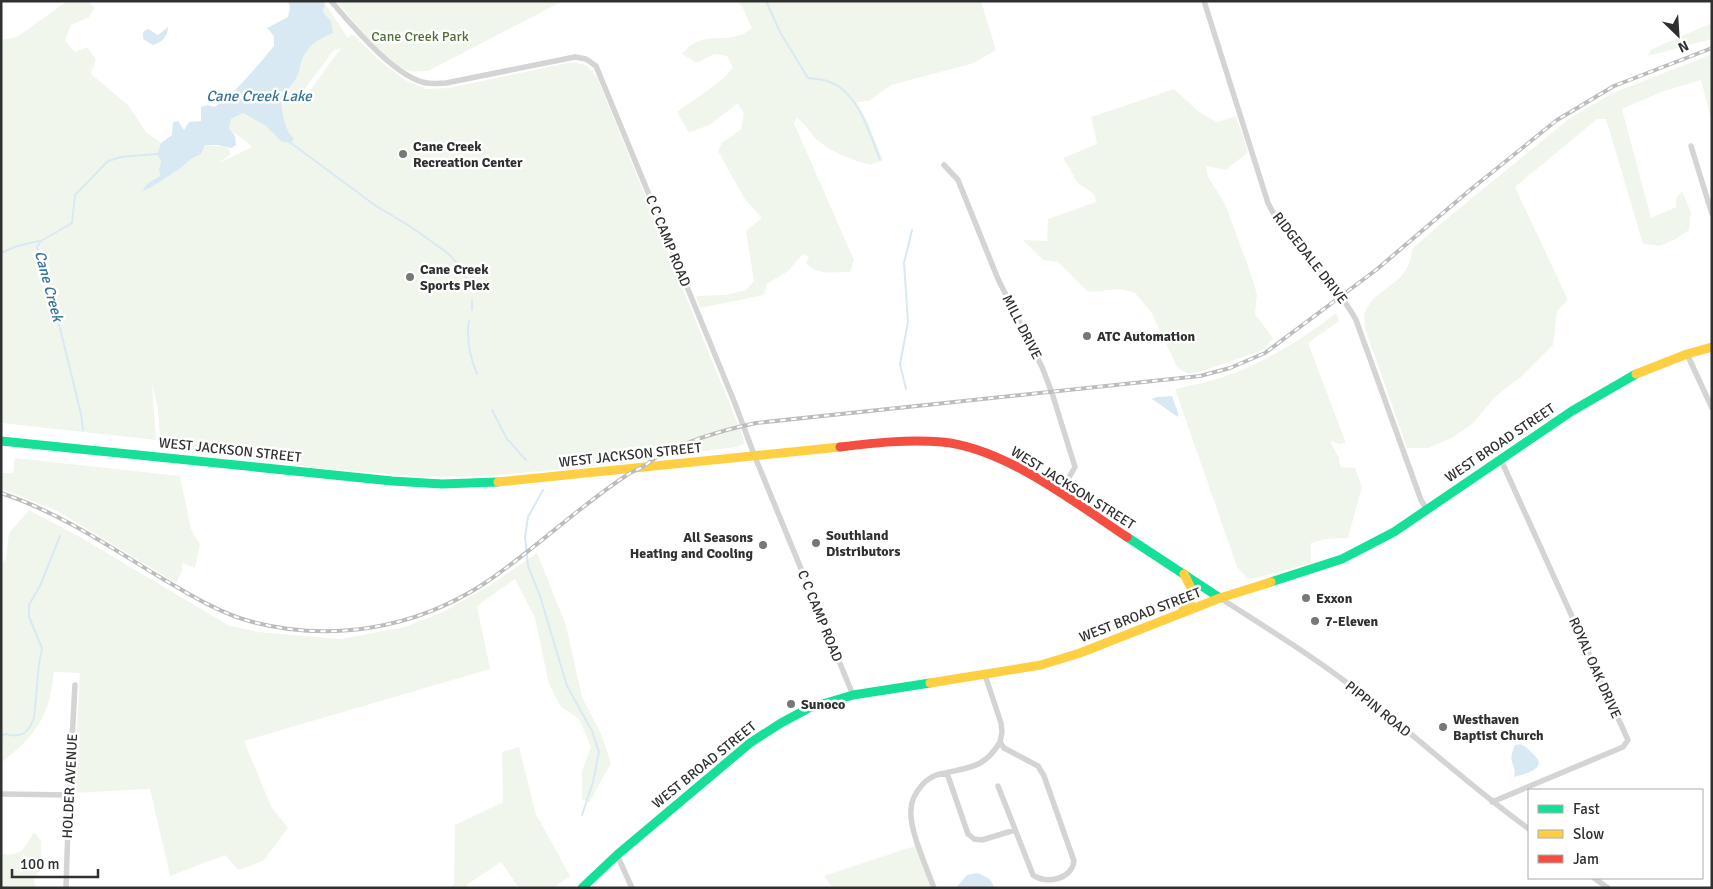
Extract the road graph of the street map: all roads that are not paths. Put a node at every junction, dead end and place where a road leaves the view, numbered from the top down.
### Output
1 (331, 1) edge
2 (1204, 1) edge
3 (1691, 146) dead end
4 (944, 165) dead end
5 (1712, 214) edge
6 (1712, 347) edge
7 (1687, 354) junction
8 (1712, 408) edge
9 (1, 441) edge
10 (754, 457) junction
11 (1501, 460) junction
12 (1060, 493) junction
13 (1427, 510) junction
14 (1184, 574) junction
15 (1220, 598) junction
16 (1179, 614) junction
17 (985, 675) junction
18 (75, 685) dead end
19 (853, 695) junction
20 (1000, 742) junction
21 (945, 774) junction
22 (998, 786) dead end
23 (1, 794) edge
24 (69, 795) junction
25 (1492, 802) junction
26 (1528, 828) edge
27 (1015, 830) junction
28 (617, 855) junction
29 (1595, 879) edge
30 (66, 888) edge
31 (582, 888) edge
32 (632, 888) edge
33 (934, 888) edge
34 (1608, 888) edge

1 - 10 street, C C CAMP ROAD
2 - 13 street, RIDGEDALE DRIVE
3 - 5 street
4 - 12 street, MILL DRIVE
6 - 7 main road, WEST BROAD STREET
7 - 8 street
7 - 11 main road, WEST BROAD STREET
9 - 10 main road, WEST JACKSON STREET
10 - 12 main road, WEST JACKSON STREET
10 - 19 street, C C CAMP ROAD
11 - 13 main road, WEST BROAD STREET
11 - 25 street, ROYAL OAK DRIVE
12 - 14 main road, WEST JACKSON STREET
13 - 15 main road, WEST BROAD STREET
14 - 15 main road, WEST JACKSON STREET
14 - 16 main road
15 - 16 main road, WEST BROAD STREET
15 - 25 street, PIPPIN ROAD
16 - 17 main road, WEST BROAD STREET
17 - 19 main road, WEST BROAD STREET
17 - 20 street
18 - 24 street, HOLDER AVENUE
19 - 28 main road, WEST BROAD STREET
20 - 21 street
20 - 27 street
21 - 27 street
21 - 33 street
22 - 27 street
23 - 24 street
24 - 30 street, HOLDER AVENUE
25 - 26 street, PIPPIN ROAD
28 - 31 main road, WEST BROAD STREET
28 - 32 street
29 - 34 street

